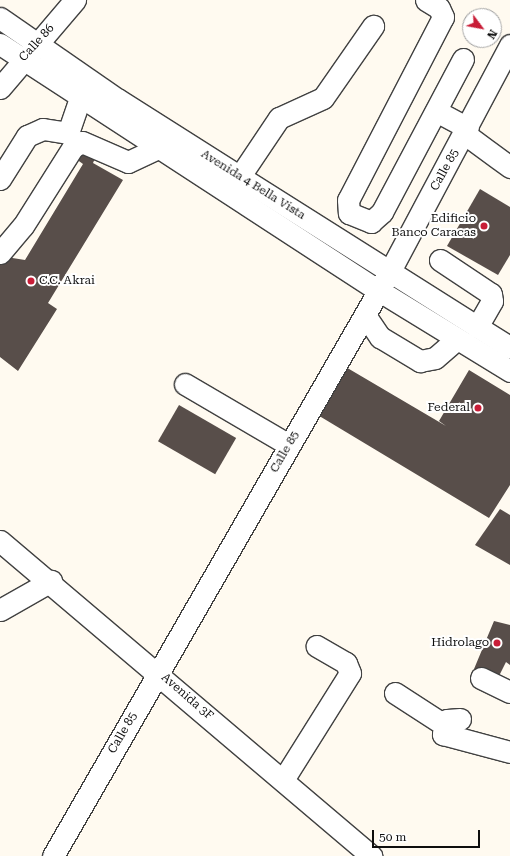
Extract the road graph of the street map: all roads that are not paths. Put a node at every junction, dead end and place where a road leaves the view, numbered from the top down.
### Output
1 (75, 0) edge
2 (426, 0) edge
3 (0, 18) edge
4 (373, 26) dead end
5 (0, 44) edge
6 (510, 45) edge
7 (28, 53) junction
8 (463, 59) dead end
9 (0, 88) edge
10 (80, 98) junction
11 (436, 111) junction
12 (466, 131) junction
13 (75, 138) junction
14 (158, 148) junction
15 (510, 167) edge
16 (240, 176) junction
17 (0, 179) edge
18 (0, 253) edge
19 (440, 260) dead end
20 (390, 270) junction
21 (378, 290) junction
22 (364, 314) junction
23 (478, 327) junction
24 (457, 339) junction
25 (510, 347) edge
26 (510, 371) edge
27 (185, 384) dead end
28 (289, 445) junction
29 (0, 541) edge
30 (51, 582) junction
31 (0, 610) edge
32 (316, 646) dead end
33 (158, 672) junction
34 (481, 678) dead end
35 (510, 692) edge
36 (395, 693) dead end
37 (510, 752) edge
38 (284, 780) junction
39 (53, 856) edge
40 (372, 856) edge

1 - 7 street, Calle 86
2 - 11 street
3 - 7 street, Avenida 4 Bella Vista
4 - 16 street
5 - 7 street, Avenida 4 Bella Vista
6 - 12 street, Calle 85
7 - 9 street, Calle 86
7 - 10 street, Avenida 4 Bella Vista
7 - 16 street, Avenida 4 Bella Vista
8 - 11 street
10 - 13 street
10 - 14 street, Avenida 4 Bella Vista
11 - 12 street
12 - 15 street
12 - 20 street, Calle 85
13 - 14 street
13 - 17 street
13 - 18 street
14 - 21 street, Avenida 4 Bella Vista
16 - 20 street, Avenida 4 Bella Vista
19 - 23 street
20 - 21 street, Calle 85
20 - 23 street, Avenida 4 Bella Vista
21 - 22 street, Calle 85
21 - 24 street, Avenida 4 Bella Vista
22 - 24 street
22 - 28 street, Calle 85
23 - 25 street, Avenida 4 Bella Vista
24 - 26 street, Avenida 4 Bella Vista
27 - 28 street
28 - 33 street, Calle 85
29 - 30 street, Avenida 3F
30 - 31 street
30 - 33 street, Avenida 3F
32 - 38 street
33 - 38 street, Avenida 3F
33 - 39 street, Calle 85
34 - 35 street
36 - 37 street
38 - 40 street, Avenida 3F

